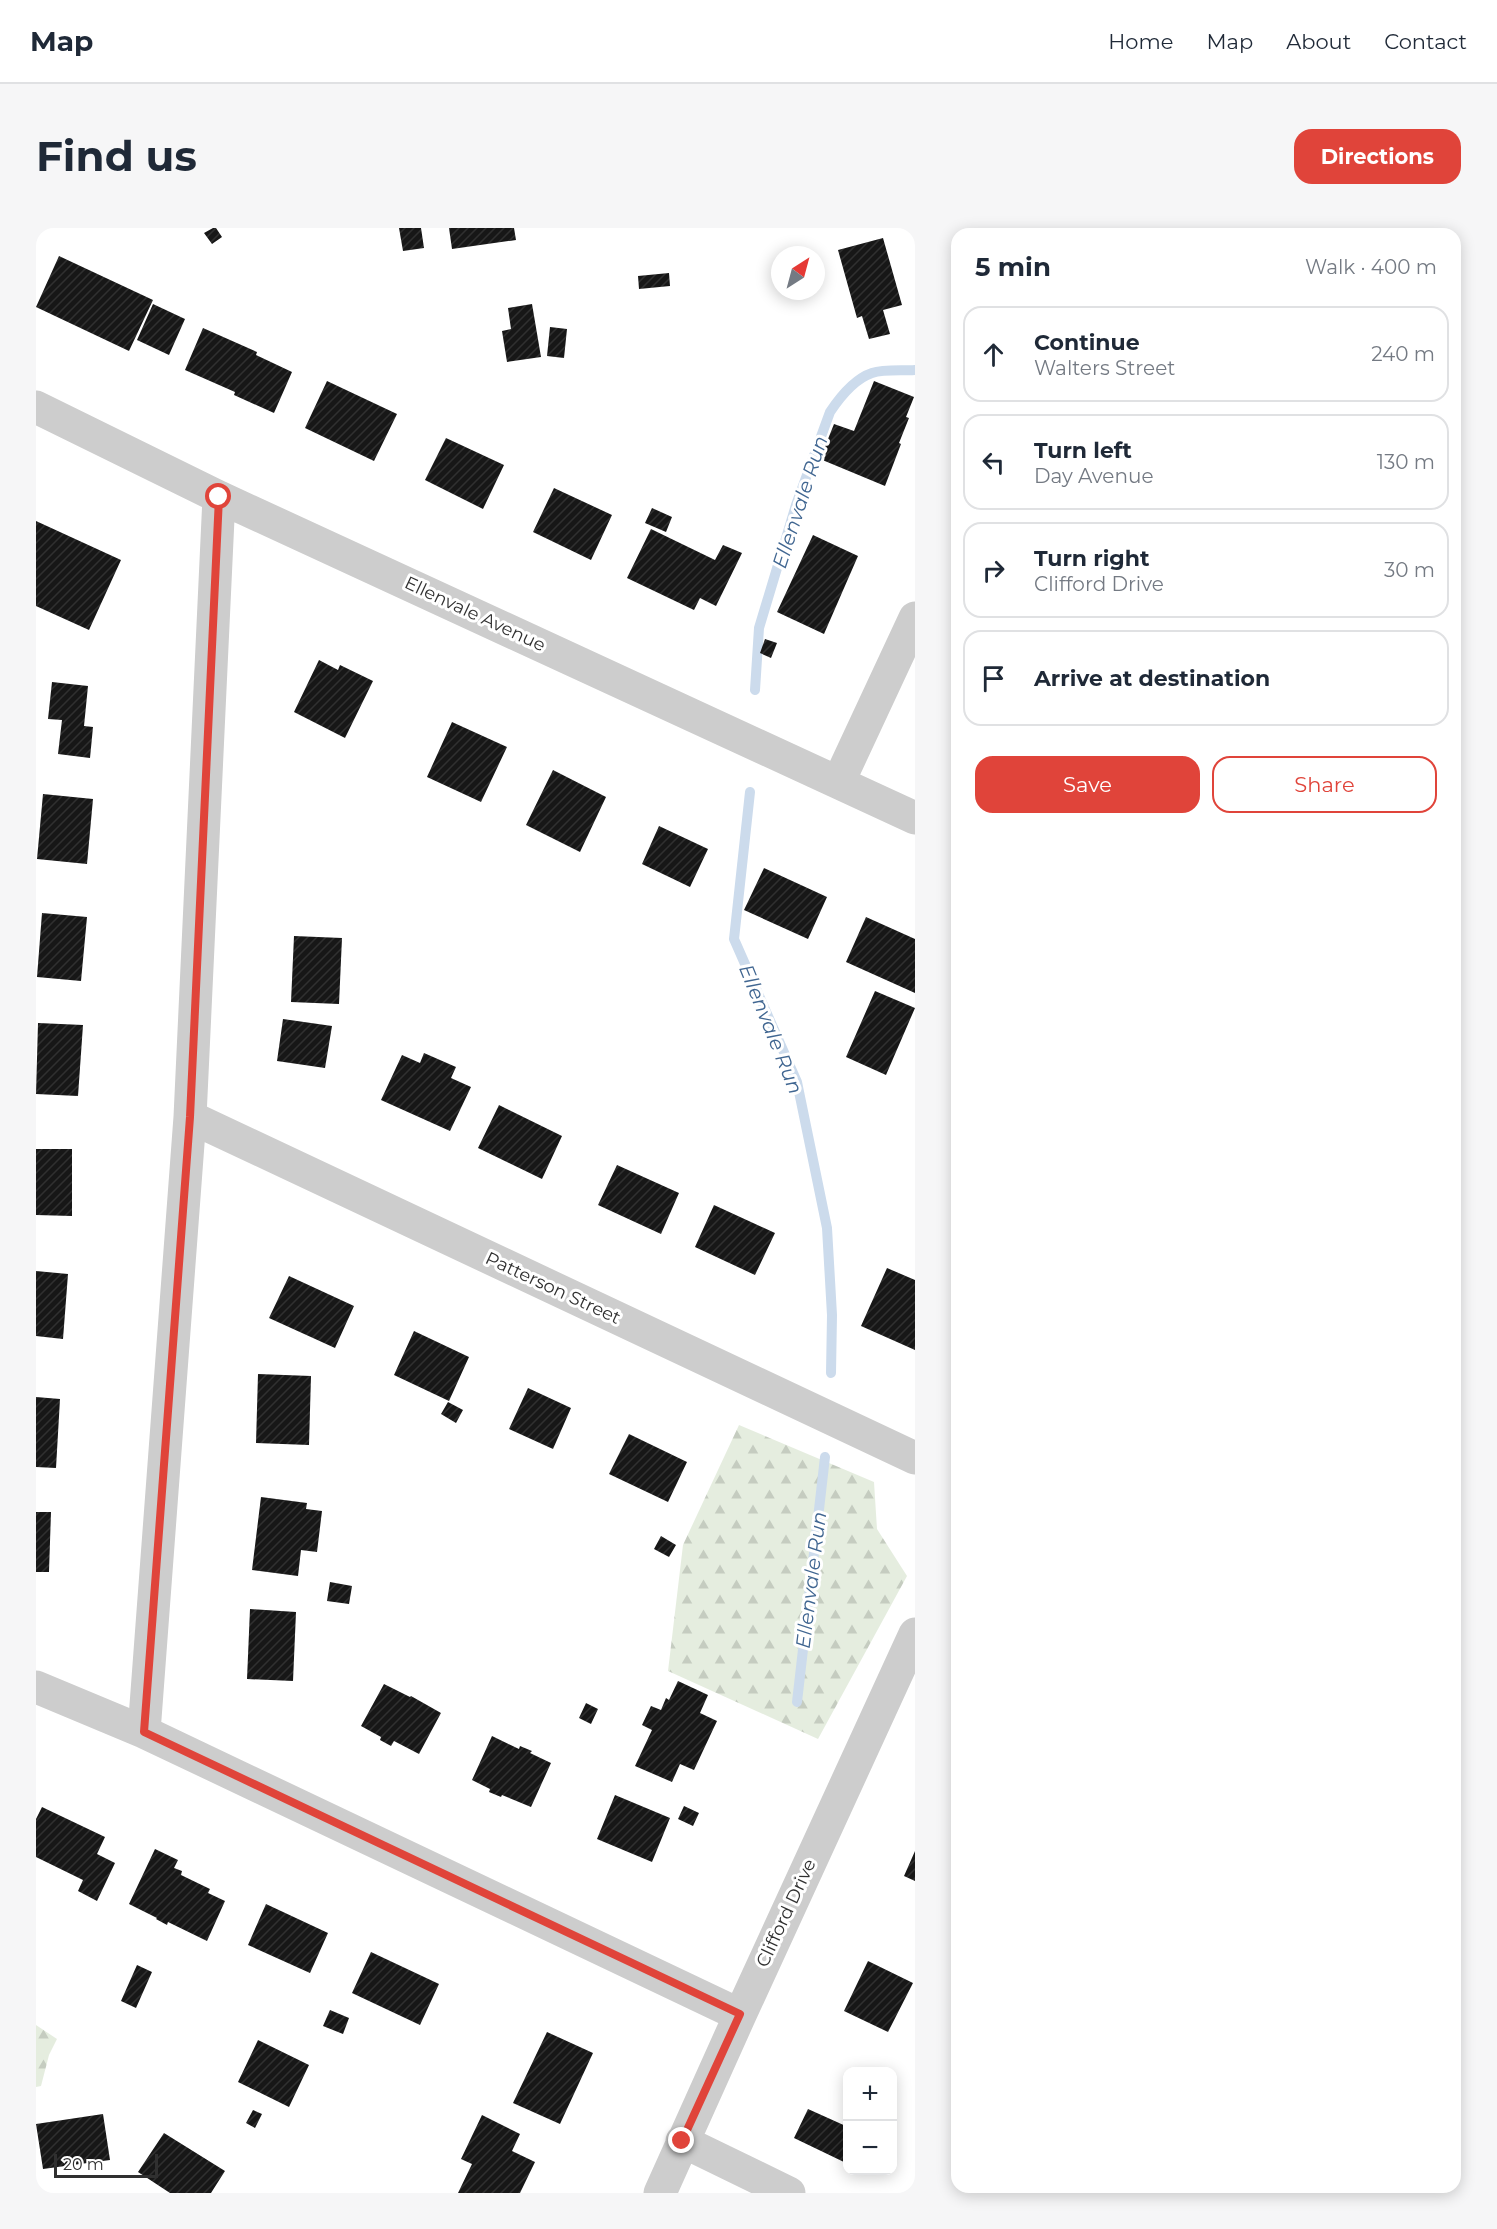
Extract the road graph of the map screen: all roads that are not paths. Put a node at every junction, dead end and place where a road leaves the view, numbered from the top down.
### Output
1 (36, 407) edge
2 (219, 497) junction
3 (915, 618) edge
4 (839, 782) junction
5 (915, 818) edge
6 (190, 1117) junction
7 (915, 1458) edge
8 (915, 1634) edge
9 (36, 1687) edge
10 (144, 1732) junction
11 (740, 2014) junction
12 (682, 2141) junction
13 (660, 2193) edge
14 (789, 2193) edge

1 - 2 street, Ellenvale Avenue
2 - 4 street, Ellenvale Avenue
2 - 6 street
3 - 4 street
4 - 5 street, Ellenvale Avenue
6 - 7 street, Patterson Street
6 - 10 street
8 - 11 street, Clifford Drive
9 - 10 street
10 - 11 street
11 - 12 street, Clifford Drive
12 - 13 street, Clifford Drive
12 - 14 street

